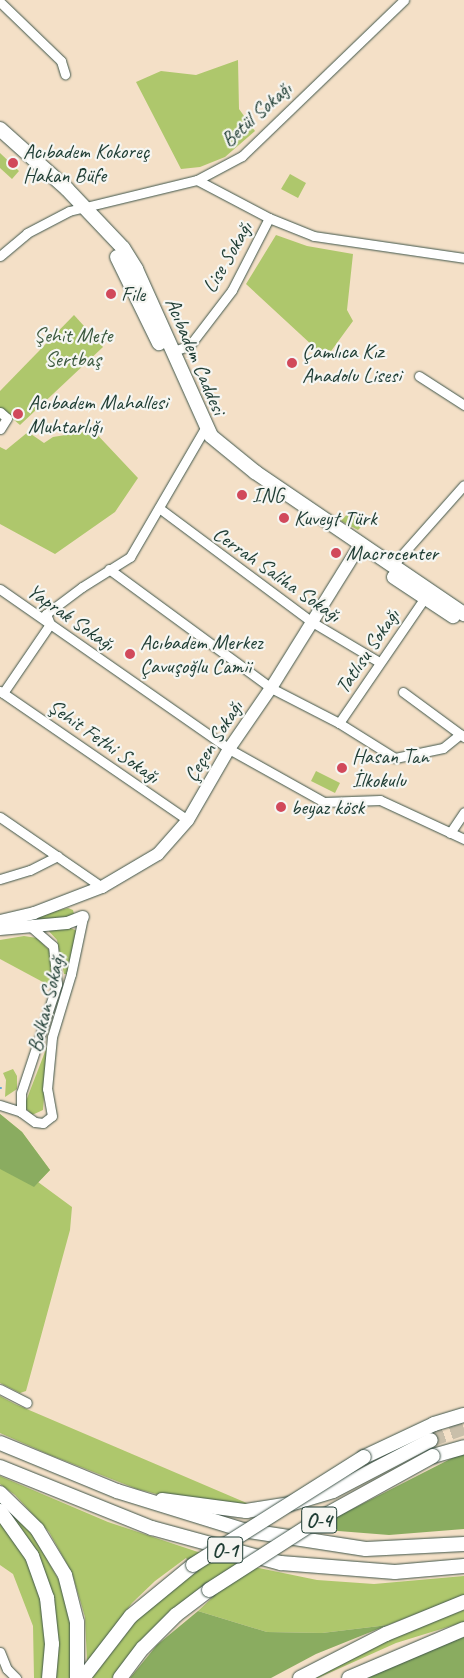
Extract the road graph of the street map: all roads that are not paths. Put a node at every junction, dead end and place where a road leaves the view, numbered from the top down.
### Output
1 (404, 0) edge
2 (0, 2) edge
3 (65, 74) dead end
4 (0, 129) edge
5 (0, 140) edge
6 (197, 180) junction
7 (102, 202) junction
8 (81, 210) junction
9 (269, 218) junction
10 (0, 256) edge
11 (464, 258) edge
12 (171, 352) junction
13 (419, 376) dead end
14 (464, 405) edge
15 (0, 412) edge
16 (0, 430) edge
17 (203, 431) junction
18 (464, 485) edge
19 (159, 508) junction
20 (358, 550) junction
21 (392, 566) junction
22 (109, 569) junction
23 (0, 589) edge
24 (424, 599) junction
25 (464, 614) edge
26 (312, 622) junction
27 (464, 622) edge
28 (50, 624) junction
29 (379, 662) junction
30 (271, 688) junction
31 (2, 692) edge
32 (403, 692) dead end
33 (339, 723) junction
34 (462, 735) edge
35 (228, 749) junction
36 (464, 812) edge
37 (0, 817) edge
38 (188, 820) junction
39 (450, 833) junction
40 (464, 839) edge
41 (58, 856) junction
42 (0, 879) edge
43 (102, 887) junction
44 (85, 892) junction
45 (57, 905) junction
46 (83, 917) junction
47 (0, 921) edge
48 (27, 925) junction
49 (0, 929) edge
50 (0, 1105) edge
51 (22, 1112) junction
52 (0, 1389) edge
53 (27, 1403) dead end
54 (464, 1415) edge
55 (0, 1442) edge
56 (464, 1447) edge
57 (369, 1459) junction
58 (0, 1467) edge
59 (0, 1492) edge
60 (117, 1492) junction
61 (0, 1511) edge
62 (464, 1544) edge
63 (464, 1566) edge
64 (464, 1602) edge
65 (464, 1629) edge
66 (0, 1652) edge
67 (3, 1671) edge
68 (16, 1678) edge
69 (49, 1678) edge
70 (77, 1678) edge
71 (83, 1678) edge
72 (120, 1678) edge
73 (300, 1678) edge
74 (349, 1678) edge

1 - 6 street, Betül Sokağı
2 - 3 street
4 - 8 main road, Acıbadem Caddesi
5 - 8 main road, Acıbadem Caddesi
6 - 7 street, Betül Sokağı
6 - 9 street
7 - 8 street
7 - 8 street, Betül Sokağı
8 - 10 street, Betül Sokağı
8 - 12 main road, Acıbadem Caddesi
8 - 17 main road, Acıbadem Caddesi
9 - 11 street
9 - 12 street, Lise Sokağı
12 - 17 main road, Acıbadem Caddesi
13 - 14 street
15 - 16 street
17 - 19 street
17 - 20 main road, Acıbadem Caddesi
17 - 21 main road, Acıbadem Caddesi
18 - 21 street
19 - 22 street
19 - 26 street, Cerrah Saliha Sokağı
20 - 24 main road, Acıbadem Caddesi
20 - 26 main road, Çeçen Sokağı
21 - 25 main road, Acıbadem Caddesi
22 - 28 street
22 - 30 street
23 - 28 street, Yaprak Sokağı
24 - 27 main road, Acıbadem Caddesi
24 - 29 street, Tatlısu Sokağı
26 - 29 street, Cerrah Saliha Sokağı
26 - 30 main road, Çeçen Sokağı
28 - 31 street
28 - 35 street, Yaprak Sokağı
29 - 33 street, Tatlısu Sokağı
30 - 33 street
30 - 35 main road, Çeçen Sokağı
31 - 38 street, Şehit Fethi Sokağı
32 - 34 street
33 - 34 street
35 - 38 main road, Çeçen Sokağı
35 - 39 street, Yaprak Sokağı
36 - 39 street
37 - 41 street
38 - 43 main road, Çeçen Sokağı
39 - 40 street
41 - 42 street
41 - 43 street
43 - 44 main road, Çeçen Sokağı
44 - 45 main road, Çeçen Sokağı
44 - 46 main road
45 - 46 main road
45 - 47 main road, Çeçen Sokağı
46 - 48 main road
46 - 51 street, Balkan Sokağı
48 - 49 main road
48 - 51 street, Balkan Sokağı
50 - 51 street
52 - 53 street
54 - 57 main road
55 - 60 main road, O-1
56 - 72 main road, O-4, bridge
57 - 60 main road
57 - 71 main road, bridge
58 - 63 main road, O-1
59 - 70 main road
60 - 62 main road, O-1
61 - 69 main road
64 - 73 main road
65 - 74 main road
66 - 67 street
67 - 68 street

